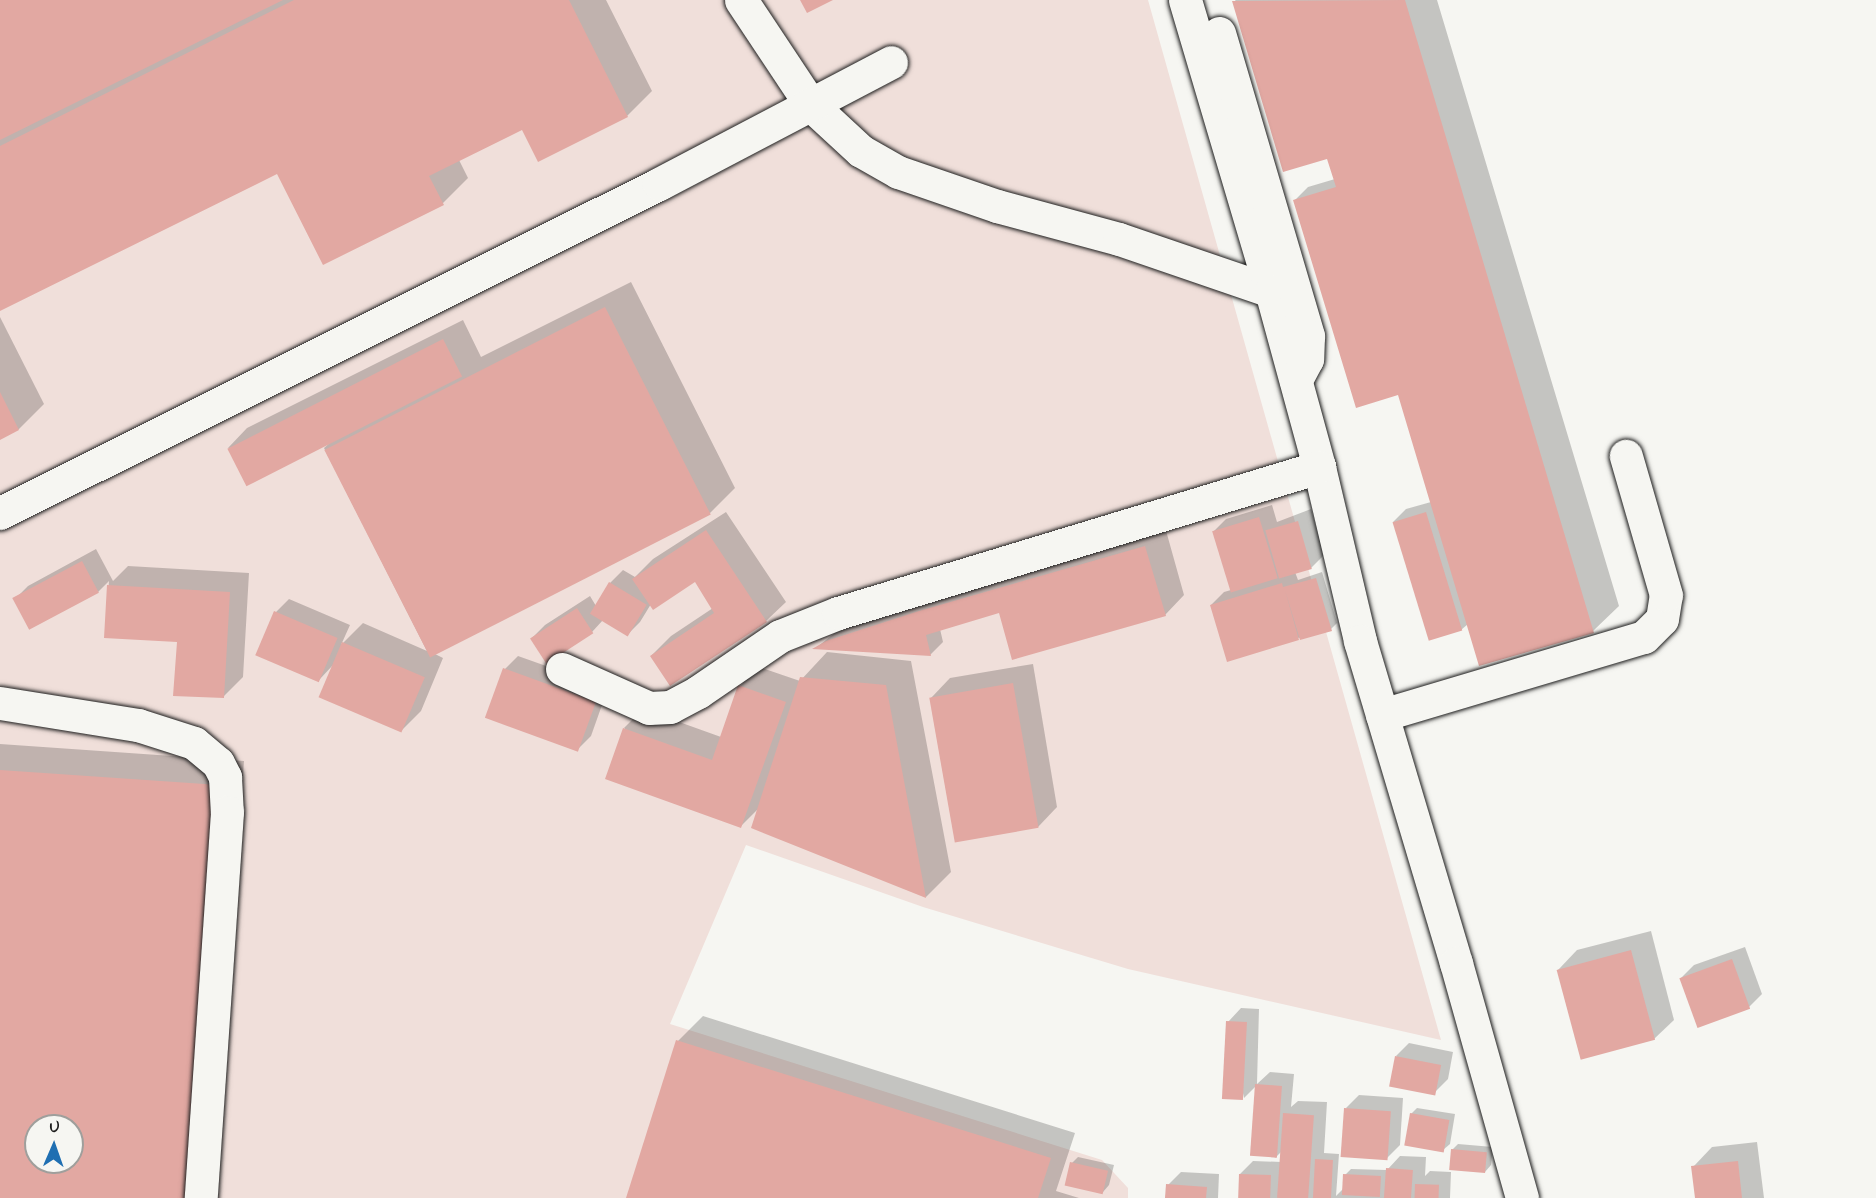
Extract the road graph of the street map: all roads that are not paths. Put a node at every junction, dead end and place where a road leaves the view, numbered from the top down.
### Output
1 (741, 0) edge
2 (1185, 0) edge
3 (1209, 0) edge
4 (891, 62) dead end
5 (810, 104) junction
6 (1271, 291) junction
7 (1295, 380) junction
8 (1626, 456) dead end
9 (1319, 467) junction
10 (0, 513) edge
11 (562, 669) dead end
12 (0, 703) edge
13 (1382, 715) junction
14 (201, 1198) edge
15 (1522, 1198) edge

1 - 5 lane
2 - 6 lane
3 - 7 lane
4 - 5 lane
5 - 6 lane
5 - 10 lane
6 - 7 lane
7 - 9 lane
8 - 13 lane
9 - 11 lane
9 - 13 lane
12 - 14 lane
13 - 15 lane

